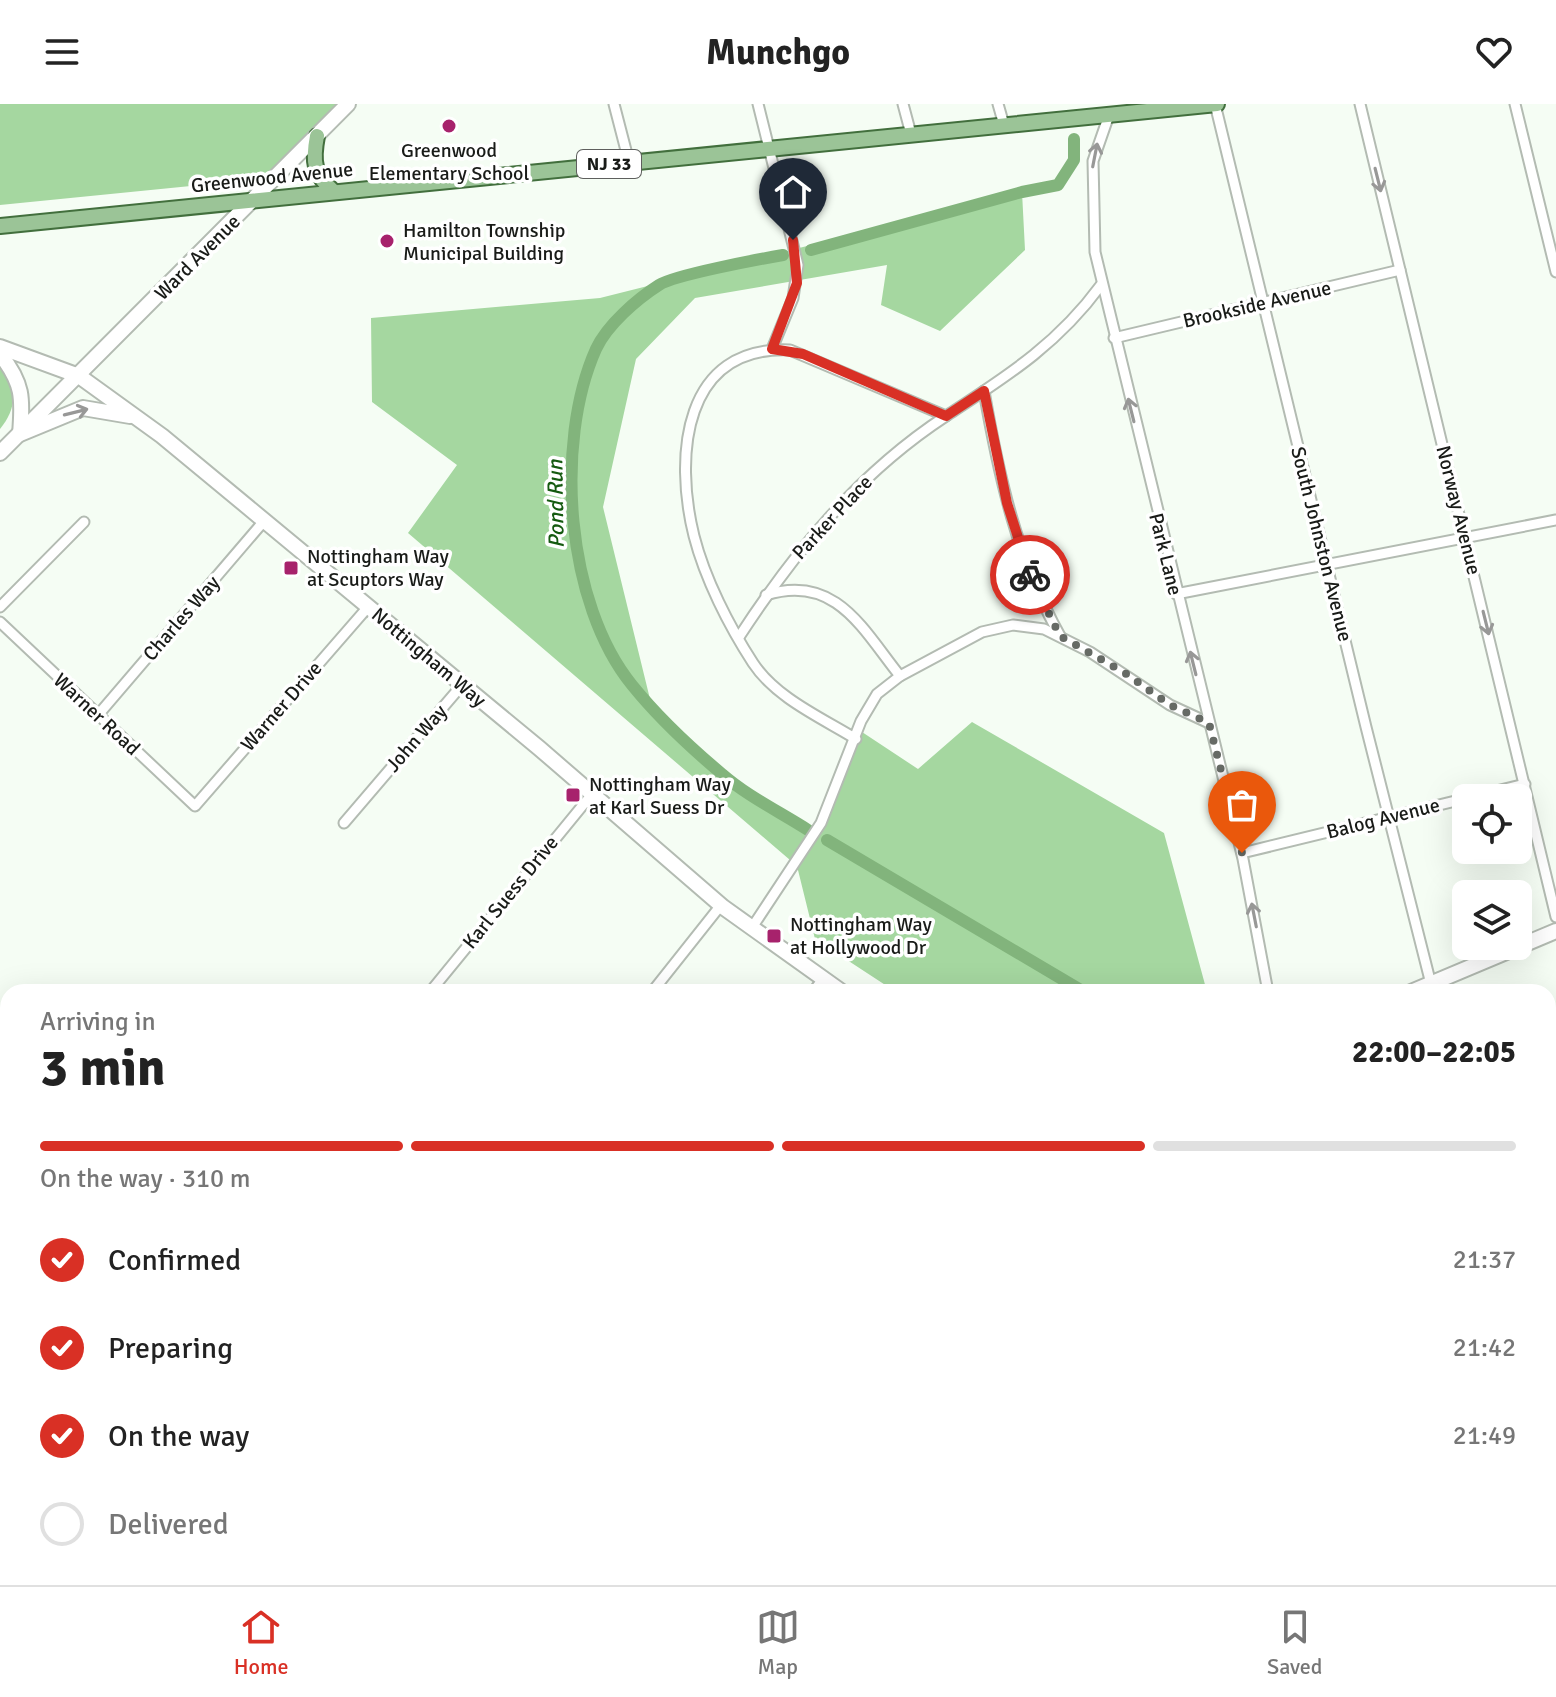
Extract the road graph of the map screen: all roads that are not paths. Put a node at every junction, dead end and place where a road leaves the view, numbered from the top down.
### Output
1 (348, 104) edge
2 (614, 104) edge
3 (758, 104) edge
4 (903, 104) edge
5 (998, 104) edge
6 (1216, 104) edge
7 (1360, 104) edge
8 (1515, 104) edge
9 (1109, 115) junction
10 (1004, 125) junction
11 (911, 134) junction
12 (317, 136) junction
13 (769, 148) junction
14 (629, 162) junction
15 (333, 191) junction
16 (256, 199) junction
17 (0, 226) edge
18 (1400, 270) junction
19 (1556, 272) edge
20 (1101, 285) junction
21 (1264, 302) junction
22 (1114, 338) junction
23 (0, 347) edge
24 (772, 349) junction
25 (0, 354) edge
26 (79, 376) junction
27 (984, 391) junction
28 (946, 416) junction
29 (135, 417) junction
30 (20, 434) junction
31 (0, 453) edge
32 (1556, 520) edge
33 (264, 521) junction
34 (84, 522) dead end
35 (1465, 538) junction
36 (1327, 565) junction
37 (1176, 594) junction
38 (766, 595) junction
39 (0, 607) edge
40 (368, 607) junction
41 (0, 622) edge
42 (1060, 636) junction
43 (739, 637) junction
44 (900, 676) junction
45 (462, 685) junction
46 (98, 715) junction
47 (1209, 723) junction
48 (856, 739) junction
49 (1525, 784) edge
50 (592, 794) junction
51 (1452, 801) edge
52 (195, 806) joint
53 (1532, 814) edge
54 (1391, 815) junction
55 (344, 823) dead end
56 (1242, 853) junction
57 (721, 905) junction
58 (1556, 917) edge
59 (750, 929) junction
60 (1556, 931) edge
61 (823, 979) junction
62 (437, 984) edge
63 (658, 984) edge
64 (819, 984) edge
65 (830, 984) edge
66 (1267, 984) edge
67 (1430, 984) edge
68 (1440, 984) edge

1 - 12 street, Ward Avenue
2 - 14 street
3 - 13 street
4 - 11 street
5 - 10 street
6 - 9 main road, Greenwood Avenue / NJ 33
6 - 21 street, South Johnston Avenue
7 -> 18 street, Norway Avenue
8 - 19 street
9 - 10 main road, Greenwood Avenue / NJ 33
20 -> 9 street, Park Lane
10 - 11 main road, Greenwood Avenue / NJ 33
11 - 13 main road, Greenwood Avenue / NJ 33
12 - 15 main road
12 - 16 street, Ward Avenue
13 - 14 main road, Greenwood Avenue / NJ 33
13 - 24 street
14 - 15 main road, Greenwood Avenue / NJ 33
15 - 16 main road, Greenwood Avenue / NJ 33
16 - 17 main road, Greenwood Avenue / NJ 33
16 - 26 street, Ward Avenue
18 - 21 street, Brookside Avenue
18 - 35 street, Norway Avenue
20 - 22 street, Park Lane
20 - 27 street, Parker Place
21 - 22 street, Brookside Avenue
21 - 36 street, South Johnston Avenue
37 -> 22 street, Park Lane
23 - 26 street, Nottingham Way
24 - 28 street
24 - 43 street
25 - 30 street
26 - 29 street, Nottingham Way
26 - 30 street, Ward Avenue
27 - 28 street, Parker Place
27 - 42 street
28 - 38 street, Parker Place
30 -> 29 street
29 - 33 street, Nottingham Way
30 - 31 street, Ward Avenue
32 - 35 street
33 - 40 street, Nottingham Way
33 - 46 street, Charles Way
34 - 39 street
35 - 36 street
35 -> 49 street, Norway Avenue
36 - 37 street
36 - 54 street, South Johnston Avenue
47 -> 37 street, Park Lane
38 - 43 street, Parker Place
38 - 44 street
40 - 45 street, Nottingham Way
40 - 52 street, Warner Drive
41 - 46 street, Warner Road
42 - 44 street
42 - 47 street
43 - 48 street
44 - 48 street
45 - 50 street, Nottingham Way
45 - 55 street, John Way
46 - 52 street, Warner Road
47 - 56 street, Park Lane
48 - 59 street
50 - 57 street, Nottingham Way
50 - 62 street, Karl Suess Drive
51 - 54 street, Balog Avenue
53 - 58 street, Norway Avenue
54 - 56 street, Balog Avenue
54 - 67 street, South Johnston Avenue
66 -> 56 street, Park Lane
57 - 59 street, Nottingham Way
57 - 63 street
59 - 61 street, Nottingham Way
60 - 68 street
61 - 64 street
61 - 65 street, Nottingham Way

